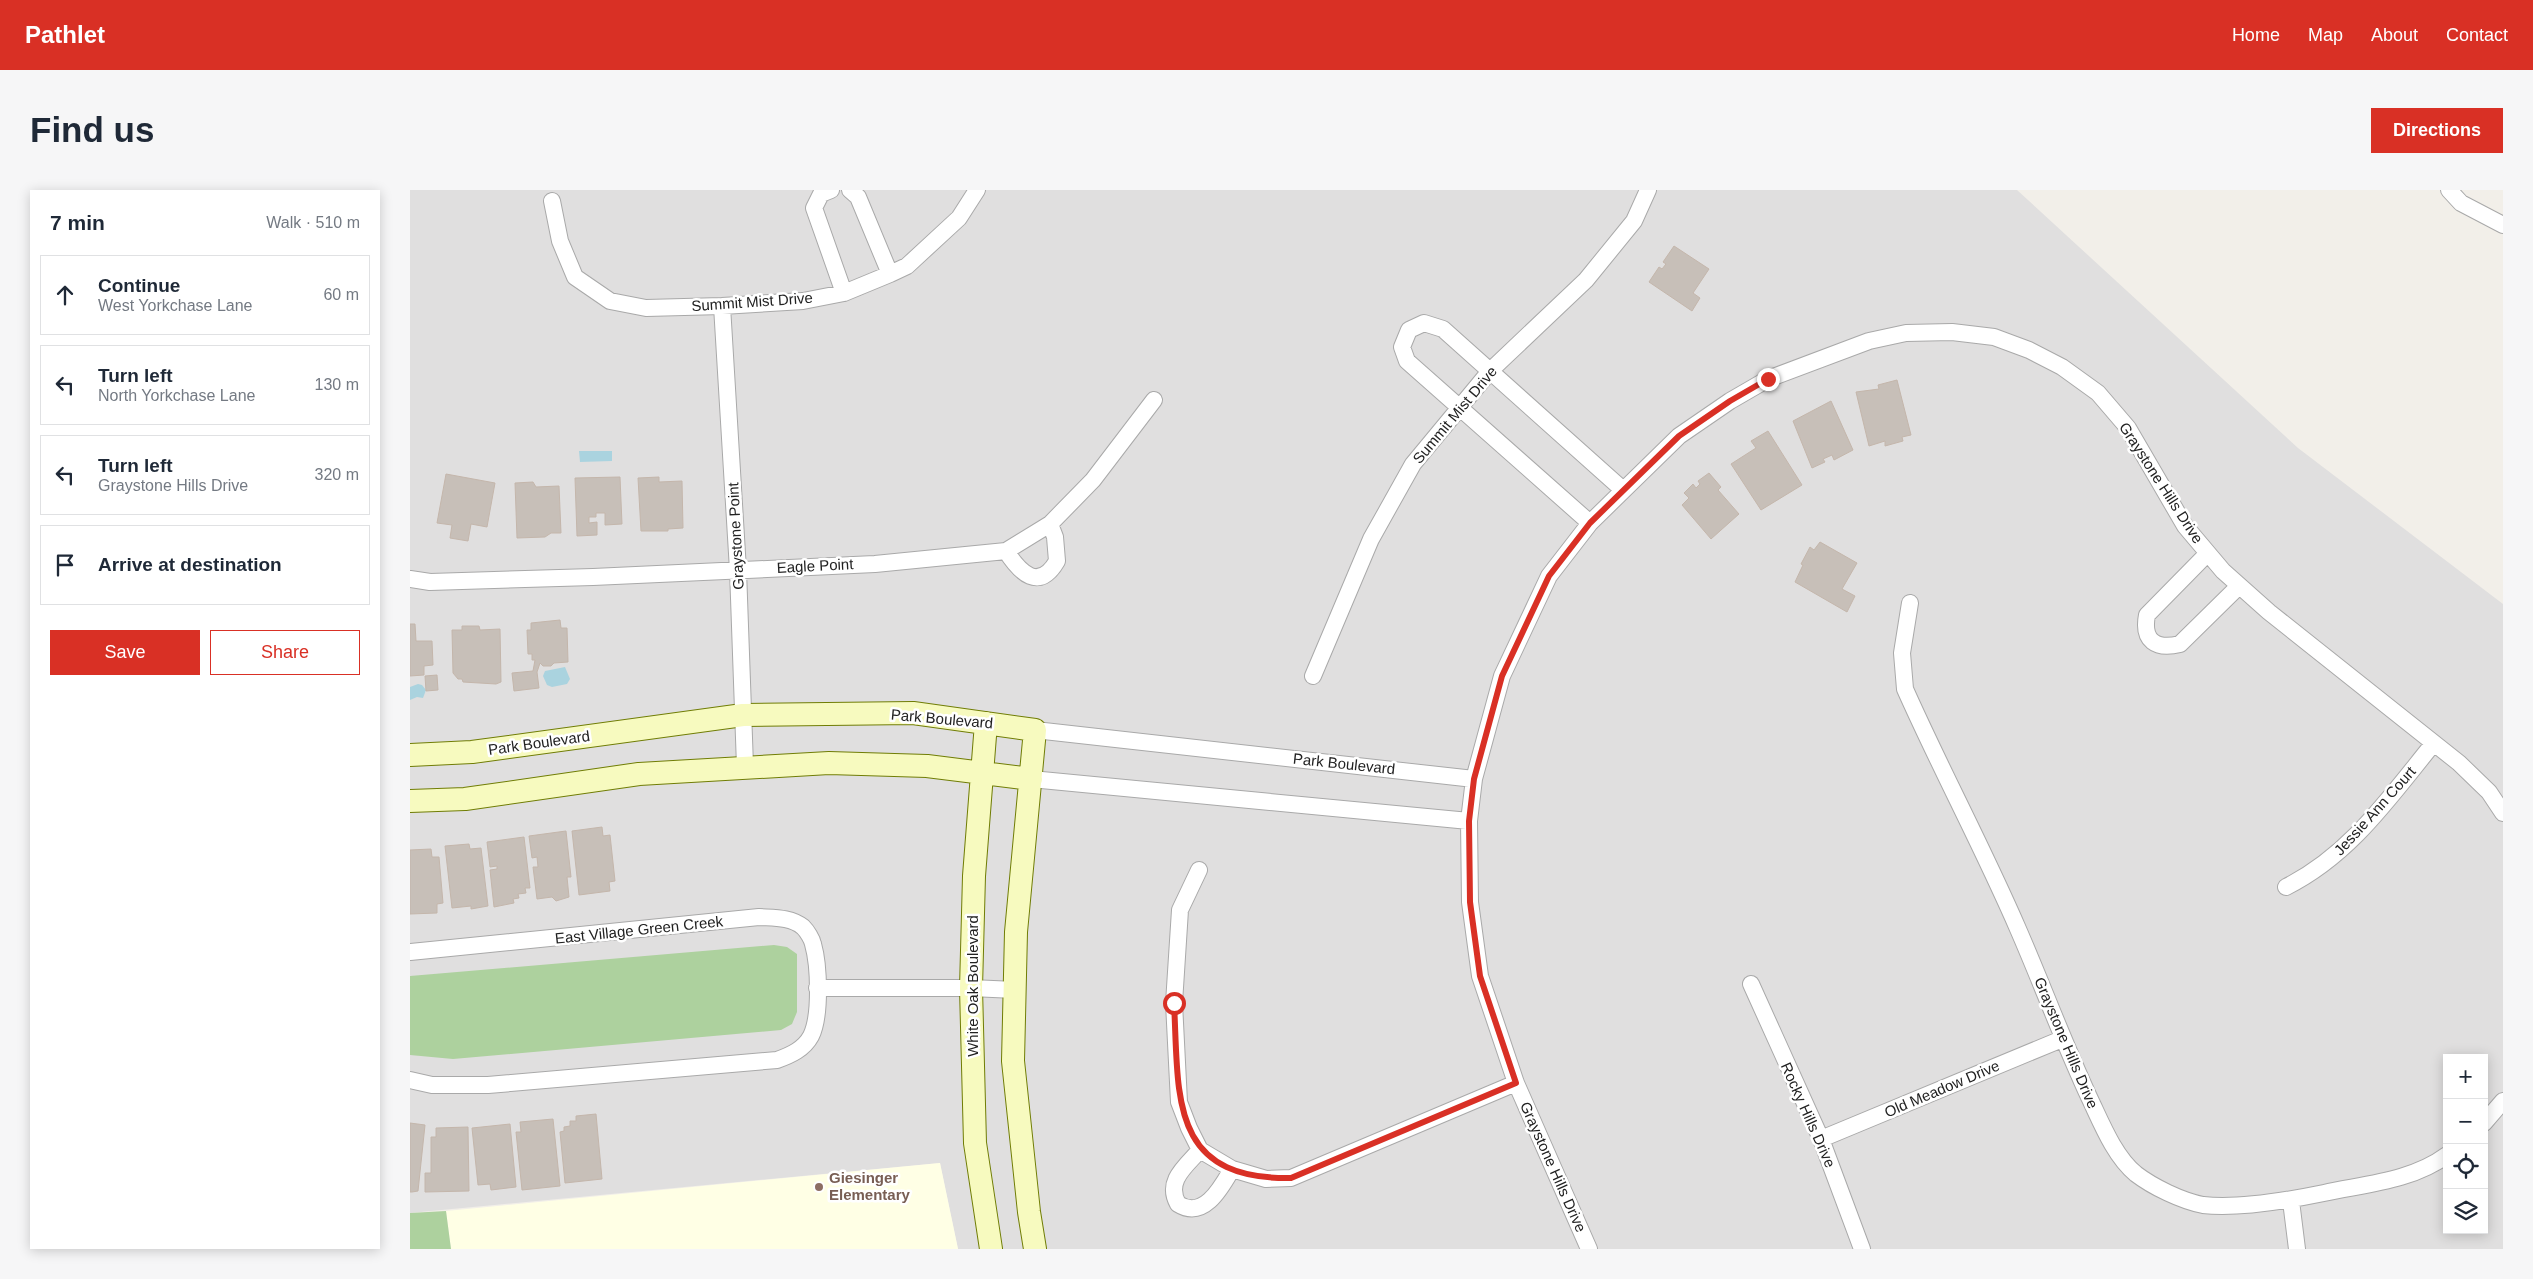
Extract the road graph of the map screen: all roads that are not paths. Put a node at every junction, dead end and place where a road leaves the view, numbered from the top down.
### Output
1 (832, 190) edge
2 (850, 190) edge
3 (977, 190) edge
4 (1648, 190) edge
5 (2449, 190) edge
6 (552, 201) dead end
7 (2503, 225) edge
8 (890, 274) junction
9 (844, 293) junction
10 (722, 306) junction
11 (1490, 371) junction
12 (1154, 400) dead end
13 (1461, 408) junction
14 (1622, 490) junction
15 (1590, 523) junction
16 (1050, 524) junction
17 (1006, 551) junction
18 (2207, 554) junction
19 (738, 570) junction
20 (410, 579) edge
21 (2239, 586) junction
22 (1910, 603) dead end
23 (1313, 676) dead end
24 (743, 715) junction
25 (986, 723) junction
26 (1035, 730) junction
27 (2434, 744) junction
28 (410, 755) edge
29 (745, 766) junction
30 (982, 774) junction
31 (1031, 779) junction
32 (1474, 779) junction
33 (410, 801) edge
34 (2503, 813) edge
35 (1469, 821) junction
36 (1199, 870) dead end
37 (2286, 887) dead end
38 (410, 952) edge
39 (1750, 984) dead end
40 (817, 988) junction
41 (971, 988) junction
42 (1015, 990) junction
43 (2062, 1039) junction
44 (410, 1080) edge
45 (1516, 1083) junction
46 (2503, 1101) edge
47 (2488, 1118) edge
48 (1821, 1140) junction
49 (1200, 1150) junction
50 (2443, 1158) edge
51 (1232, 1169) junction
52 (2291, 1201) junction
53 (990, 1249) edge
54 (1035, 1249) edge
55 (1589, 1249) edge
56 (1862, 1249) edge
57 (2298, 1249) edge

1 - 9 street
2 - 8 street
3 - 8 street, Summit Mist Drive
4 - 11 street, Summit Mist Drive
5 - 7 street
6 - 10 street, Summit Mist Drive
8 - 9 street, Summit Mist Drive
9 - 10 street, Summit Mist Drive
10 - 19 street, Graystone Point
11 - 13 street, Summit Mist Drive
11 - 13 street
11 - 14 street
12 - 16 street, Eagle Point
13 - 15 street
13 - 23 street, Summit Mist Drive
14 - 15 street, Graystone Hills Drive
14 - 18 street, Graystone Hills Drive
15 - 32 street, Graystone Hills Drive
16 - 17 street, Eagle Point
16 - 17 street
17 - 19 street, Eagle Point
18 - 21 street, Graystone Hills Drive
18 - 21 street
19 - 20 street, Eagle Point
19 - 24 street, Graystone Point
21 - 27 street, Graystone Hills Drive
22 - 43 street, Graystone Hills Drive
24 - 25 street, Park Boulevard
24 - 28 street, Park Boulevard
24 - 29 street, Graystone Point
25 - 26 street, Park Boulevard
25 - 30 street, White Oak Boulevard
26 - 31 street
26 - 32 street, Park Boulevard
27 - 34 street, Graystone Hills Drive
27 - 37 street, Jessie Ann Court
29 - 30 street
29 - 33 street
30 - 31 street
30 - 41 street, White Oak Boulevard
31 - 35 street
31 - 42 street
32 - 35 street, Graystone Hills Drive
35 - 45 street, Graystone Hills Drive
36 - 49 street
38 - 40 street, East Village Green Creek
39 - 48 street, Rocky Hills Drive
40 - 41 street
40 - 44 street, East Village Green Creek
41 - 42 street
41 - 53 street, White Oak Boulevard
42 - 54 street
43 - 48 street, Old Meadow Drive
43 - 52 street, Graystone Hills Drive
45 - 51 street
45 - 55 street, Graystone Hills Drive
46 - 47 street
48 - 56 street, Rocky Hills Drive
49 - 51 street
49 - 51 street
50 - 52 street, Graystone Hills Drive
52 - 57 street

